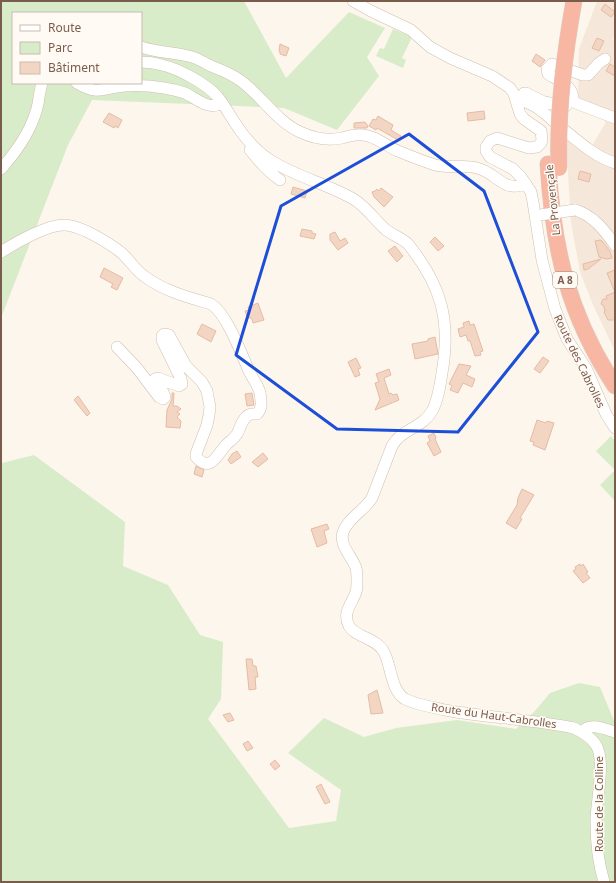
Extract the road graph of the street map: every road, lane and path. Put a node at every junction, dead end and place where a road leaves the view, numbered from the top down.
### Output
1 (353, 1) edge
2 (563, 1) edge
3 (574, 1) edge
4 (142, 47) edge
5 (605, 59) dead end
6 (142, 62) edge
7 (42, 84) edge
8 (79, 84) edge
9 (515, 97) junction
10 (573, 102) junction
11 (222, 103) junction
12 (615, 118) edge
13 (250, 142) junction
14 (615, 163) edge
15 (553, 166) junction
16 (1, 169) edge
17 (280, 180) dead end
18 (526, 184) junction
19 (538, 216) junction
20 (615, 245) edge
21 (1, 252) edge
22 (116, 347) dead end
23 (615, 367) edge
24 (615, 386) edge
25 (615, 428) edge
26 (582, 732) junction
27 (615, 732) edge
28 (604, 882) edge

1 - 9 street, Route des Cabrolles
2 - 15 highway, La Provençale / A 8
3 - 15 highway, La Provençale / A 8, bridge
4 - 18 street
5 - 10 street
6 - 11 street, Route du Haut-Cabrolles
7 - 16 street
8 - 11 street
9 - 10 street
9 - 14 street
9 - 18 street, Route des Cabrolles
10 - 12 street
11 - 13 street, Route du Haut-Cabrolles
13 - 17 street
13 - 26 street, Route du Haut-Cabrolles
15 - 23 highway, La Provençale / A 8
15 - 24 highway, La Provençale / A 8
18 - 19 street, Route des Cabrolles
19 - 20 street, bridge
19 - 25 street, Route des Cabrolles
21 - 22 street
26 - 27 street
26 - 28 street, Route de la Colline

